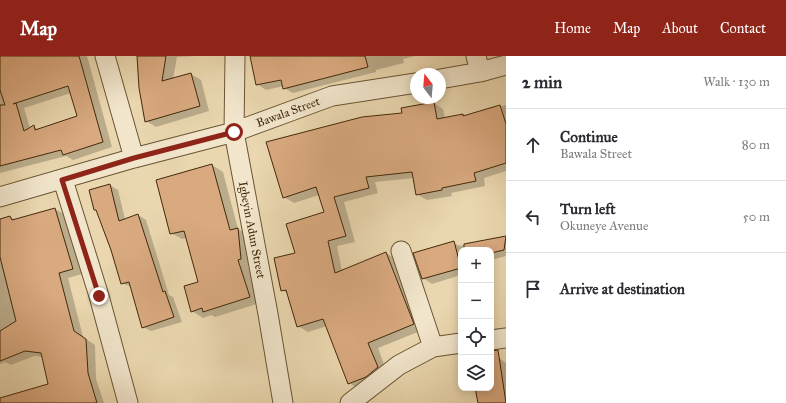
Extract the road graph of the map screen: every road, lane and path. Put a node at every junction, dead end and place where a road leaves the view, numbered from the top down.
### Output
1 (104, 56) edge
2 (235, 56) edge
3 (478, 64) edge
4 (506, 65) edge
5 (446, 77) edge
6 (410, 84) edge
7 (234, 132) junction
8 (134, 158) junction
9 (62, 180) junction
10 (0, 197) edge
11 (401, 251) dead end
12 (506, 338) edge
13 (494, 340) edge
14 (458, 343) edge
15 (433, 347) junction
16 (128, 403) edge
17 (283, 403) edge
18 (350, 403) edge

1 - 8 street
2 - 7 street, Igbeyin Adun Street
3 - 4 street
3 - 5 street
6 - 7 street, Bawala Street
7 - 8 street, Bawala Street
7 - 17 street, Igbeyin Adun Street
8 - 9 street, Bawala Street
9 - 10 street, Bawala Street
9 - 16 street
11 - 15 street
12 - 13 street
14 - 15 street
15 - 18 street

